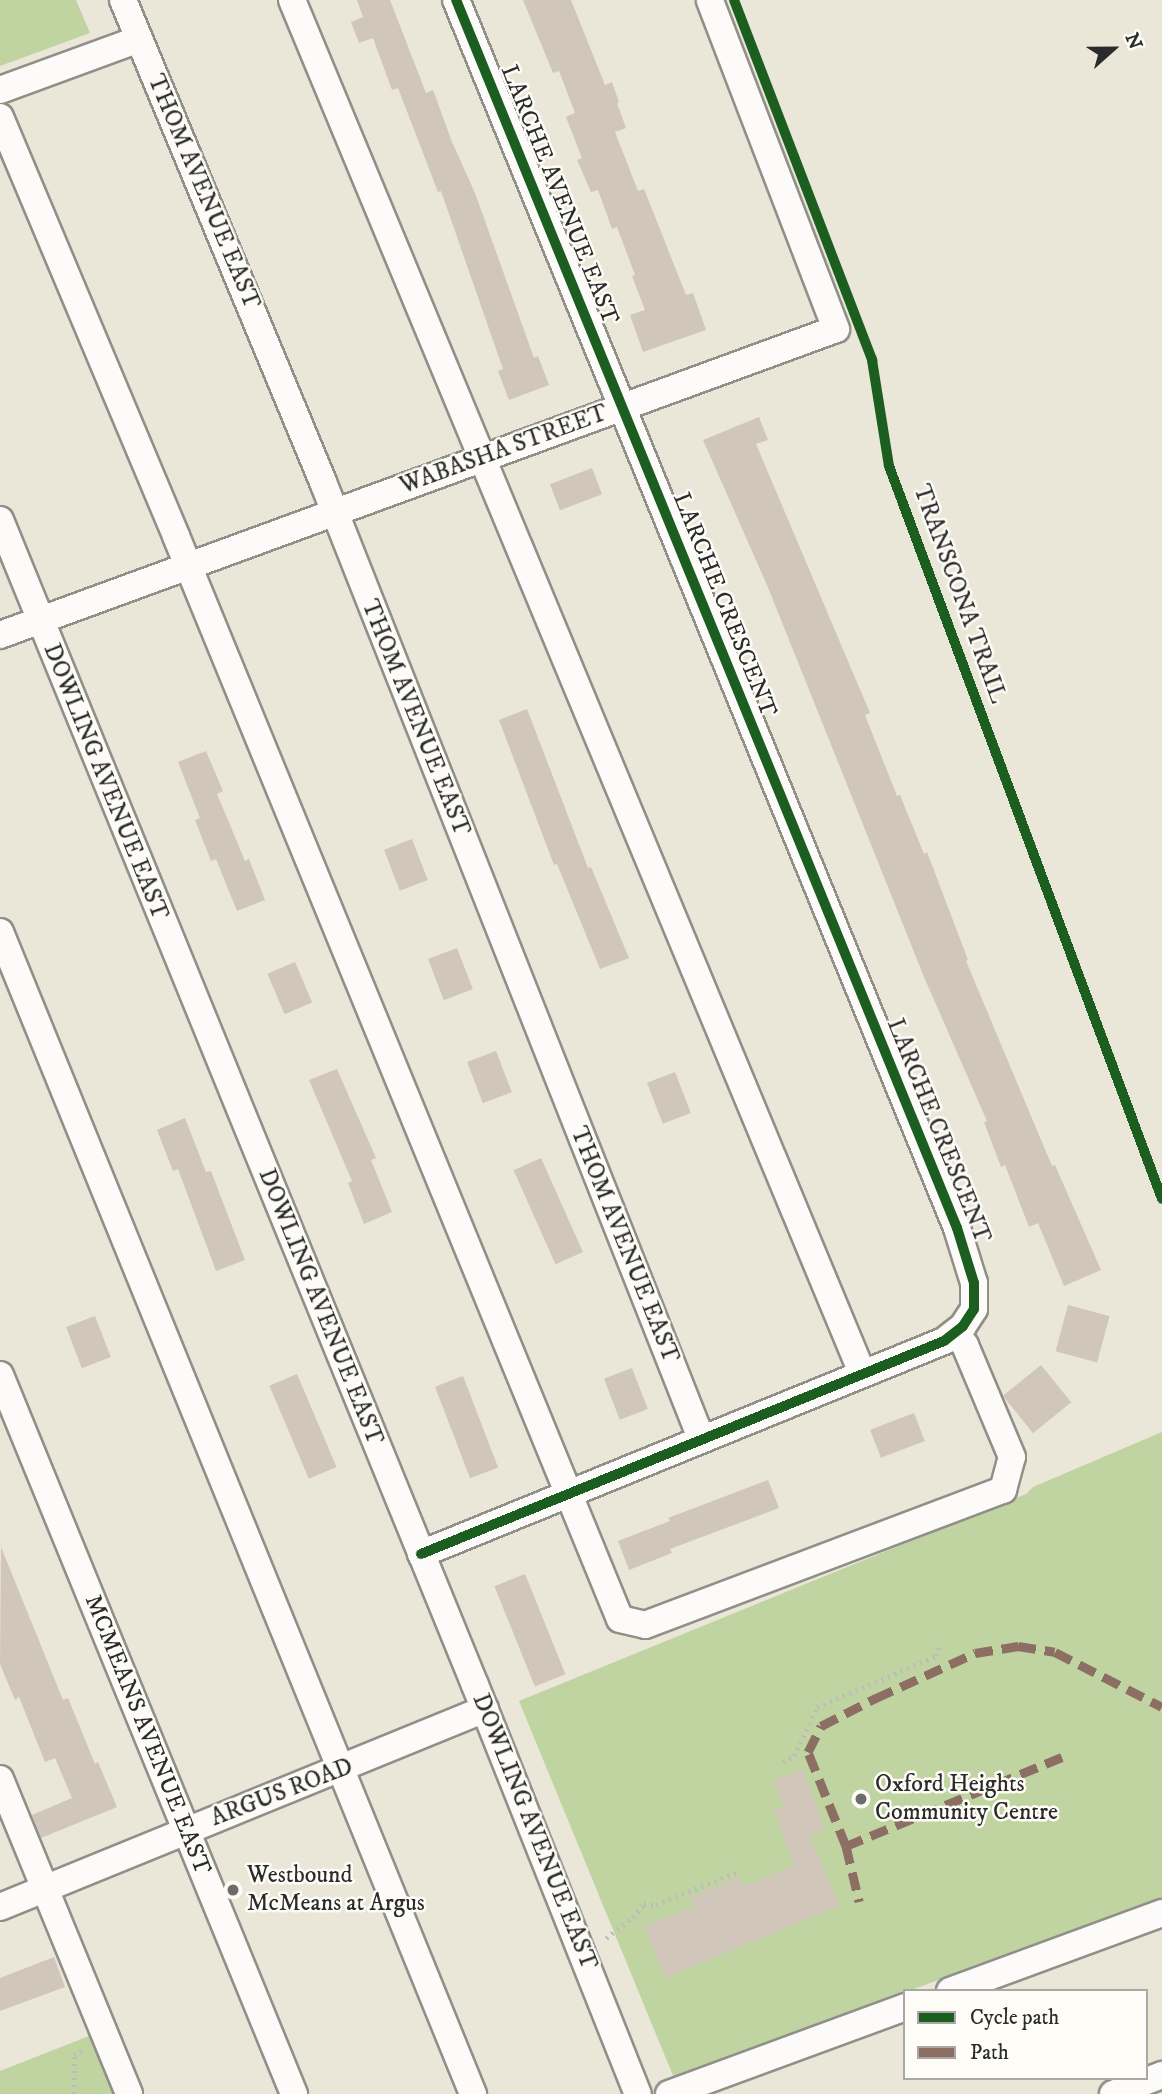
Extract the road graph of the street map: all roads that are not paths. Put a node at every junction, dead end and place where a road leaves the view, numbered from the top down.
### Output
1 (123, 0) edge
2 (292, 0) edge
3 (457, 0) edge
4 (710, 0) edge
5 (139, 39) junction
6 (0, 90) edge
7 (0, 117) edge
8 (620, 407) junction
9 (480, 458) junction
10 (333, 512) junction
11 (0, 520) edge
12 (186, 566) junction
13 (39, 621) junction
14 (0, 635) edge
15 (0, 932) edge
16 (955, 1332) junction
17 (862, 1374) junction
18 (0, 1375) edge
19 (701, 1438) junction
20 (567, 1493) junction
21 (421, 1554) junction
22 (485, 1709) junction
23 (341, 1770) junction
24 (0, 1779) edge
25 (186, 1830) junction
26 (45, 1889) junction
27 (0, 1907) edge
28 (1162, 1913) edge
29 (955, 1989) edge
30 (903, 2008) edge
31 (1162, 2075) edge
32 (129, 2094) edge
33 (295, 2094) edge
34 (473, 2094) edge
35 (638, 2094) edge
36 (669, 2094) edge
37 (1113, 2094) edge

1 - 5 street, THOM AVENUE EAST
2 - 9 street
3 - 8 street, LARCHE AVENUE EAST
4 - 8 street, WABASHA STREET
5 - 6 street
5 - 10 street, THOM AVENUE EAST
7 - 12 street
8 - 9 street, WABASHA STREET
8 - 16 street, LARCHE CRESCENT
9 - 10 street, WABASHA STREET
9 - 17 street
10 - 12 street, WABASHA STREET
10 - 19 street, THOM AVENUE EAST
11 - 13 street, DOWLING AVENUE EAST
12 - 13 street, WABASHA STREET
12 - 20 street
13 - 14 street, WABASHA STREET
13 - 21 street, DOWLING AVENUE EAST
15 - 23 street
16 - 17 street, LARCHE CRESCENT
16 - 20 street
17 - 19 street, LARCHE CRESCENT
18 - 25 street, MCMEANS AVENUE EAST
19 - 20 street, LARCHE CRESCENT
20 - 21 street, LARCHE CRESCENT
21 - 22 street, DOWLING AVENUE EAST
22 - 23 street, ARGUS ROAD
22 - 35 street, DOWLING AVENUE EAST
23 - 25 street, ARGUS ROAD
23 - 34 street
24 - 26 street
25 - 26 street, ARGUS ROAD
25 - 33 street, MCMEANS AVENUE EAST
26 - 27 street, ARGUS ROAD
26 - 32 street
28 - 29 street
30 - 36 street
31 - 37 street

